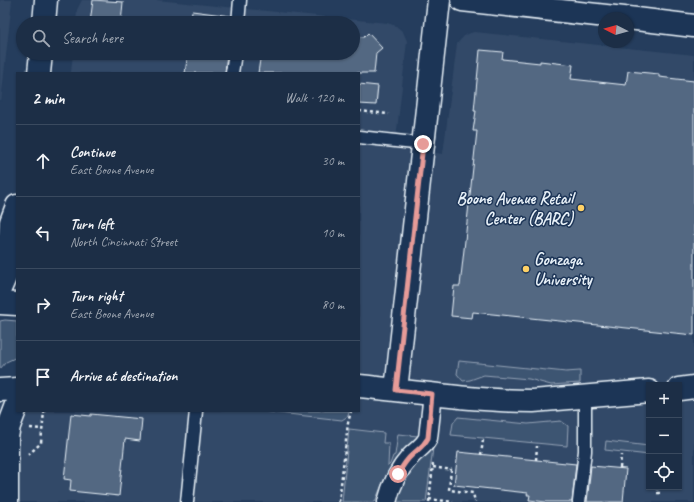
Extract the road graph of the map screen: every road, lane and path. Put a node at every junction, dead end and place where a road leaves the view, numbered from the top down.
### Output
1 (46, 0) edge
2 (240, 0) edge
3 (439, 0) edge
4 (462, 0) edge
5 (598, 15) edge
6 (45, 16) edge
7 (239, 16) edge
8 (634, 19) edge
9 (694, 26) edge
10 (39, 60) edge
11 (234, 60) edge
12 (38, 72) edge
13 (232, 72) edge
14 (360, 111) edge
15 (389, 114) dead end
16 (360, 137) edge
17 (423, 144) junction
18 (16, 209) edge
19 (0, 289) edge
20 (0, 303) edge
21 (16, 304) edge
22 (360, 386) edge
23 (694, 387) edge
24 (16, 389) edge
25 (682, 389) edge
26 (0, 390) edge
27 (396, 390) junction
28 (646, 391) edge
29 (432, 394) junction
30 (585, 396) junction
31 (16, 407) edge
32 (44, 412) edge
33 (196, 412) edge
34 (351, 412) edge
35 (483, 440) dead end
36 (537, 446) dead end
37 (481, 454) dead end
38 (622, 455) dead end
39 (24, 459) dead end
40 (434, 459) dead end
41 (536, 460) dead end
42 (433, 467) junction
43 (620, 468) dead end
44 (657, 490) edge
45 (661, 493) dead end
46 (429, 501) edge
47 (7, 502) edge
48 (187, 502) edge
49 (339, 502) edge
50 (387, 502) edge
51 (453, 502) edge
52 (476, 502) edge
53 (580, 502) edge

1 - 6 street
2 - 7 lane
3 - 17 street
4 - 5 street
8 - 9 street
10 - 12 street
11 - 13 lane
14 - 15 path
16 - 17 lane
17 - 27 street
18 - 19 street
20 - 21 street
22 - 27 street
23 - 25 street
24 - 26 street
27 - 29 street
28 - 30 street
29 - 30 street
29 - 50 street
30 - 53 lane
31 - 47 street
32 - 39 path
33 - 48 lane
34 - 49 path
35 - 37 path
36 - 41 path
38 - 43 path
40 - 42 path
42 - 46 path
42 - 52 path
44 - 45 path
46 - 51 path

